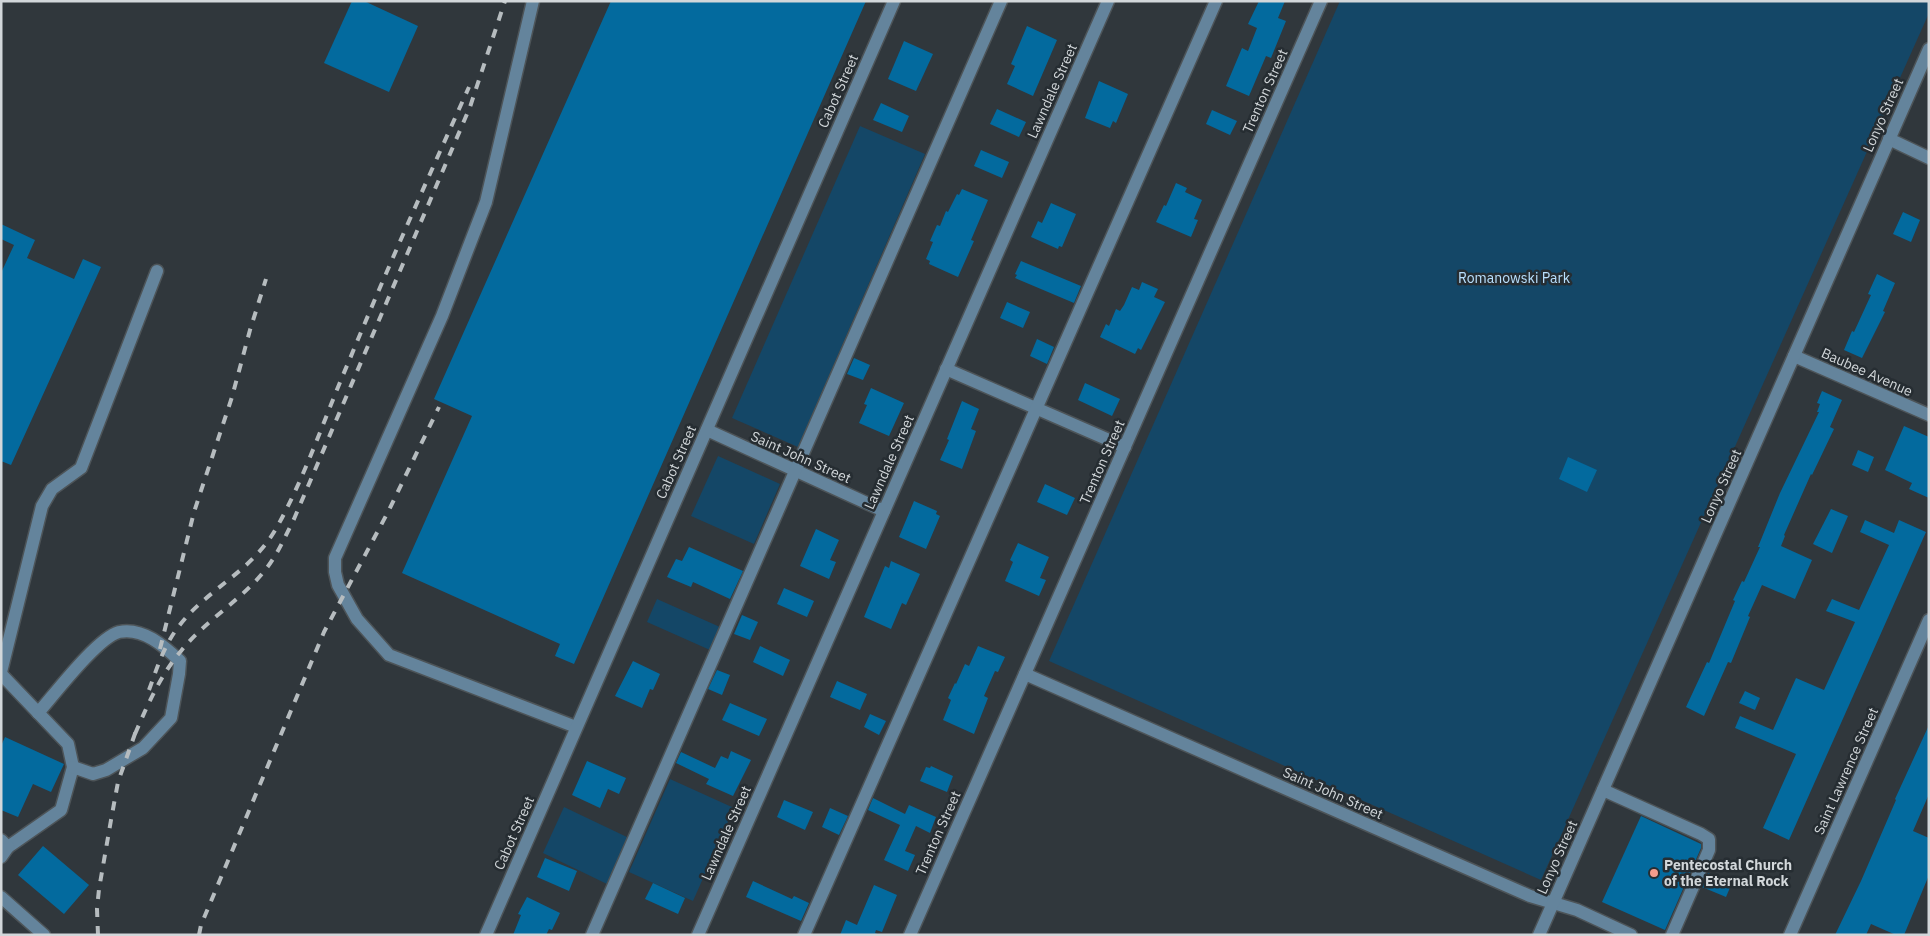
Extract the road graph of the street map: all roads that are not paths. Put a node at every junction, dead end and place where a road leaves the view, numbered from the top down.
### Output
1 (533, 1) edge
2 (894, 1) edge
3 (1001, 1) edge
4 (1108, 1) edge
5 (1216, 1) edge
6 (1321, 1) edge
7 (1929, 50) edge
8 (1889, 139) junction
9 (1929, 158) edge
10 (156, 271) dead end
11 (1794, 356) junction
12 (946, 369) junction
13 (1036, 408) junction
14 (1929, 415) edge
15 (707, 430) junction
16 (1125, 447) junction
17 (796, 471) junction
18 (884, 511) junction
19 (1929, 620) edge
20 (4, 648) edge
21 (1, 673) edge
22 (1025, 674) junction
23 (38, 713) junction
24 (576, 727) junction
25 (73, 767) junction
26 (1603, 790) junction
27 (4, 848) edge
28 (1, 897) edge
29 (1553, 903) junction
30 (44, 935) edge
31 (486, 935) edge
32 (592, 935) edge
33 (698, 935) edge
34 (804, 935) edge
35 (910, 935) edge
36 (1539, 935) edge
37 (1631, 935) edge
38 (1672, 935) edge
39 (1790, 935) edge

1 - 24 street
2 - 15 street, Cabot Street
3 - 17 street
4 - 12 street, Lawndale Street
5 - 13 street
6 - 16 street, Trenton Street
7 - 8 street, Lonyo Street
8 - 9 street
8 - 11 street, Lonyo Street
10 - 20 street
11 - 14 street, Baubee Avenue
11 - 26 street, Lonyo Street
12 - 13 street
12 - 18 street, Lawndale Street
13 - 16 street
13 - 34 street
15 - 17 street, Saint John Street
15 - 24 street, Cabot Street
16 - 22 street, Trenton Street
17 - 18 street, Saint John Street
17 - 32 street
18 - 33 street, Lawndale Street
19 - 39 street, Saint Lawrence Street
20 - 21 street
21 - 23 street
22 - 29 street, Saint John Street
22 - 35 street, Trenton Street
23 - 25 street
23 - 25 street
24 - 31 street, Cabot Street
25 - 27 street
26 - 29 street, Lonyo Street
26 - 38 street
28 - 30 street
29 - 36 street, Lonyo Street
29 - 37 street, Saint John Street

